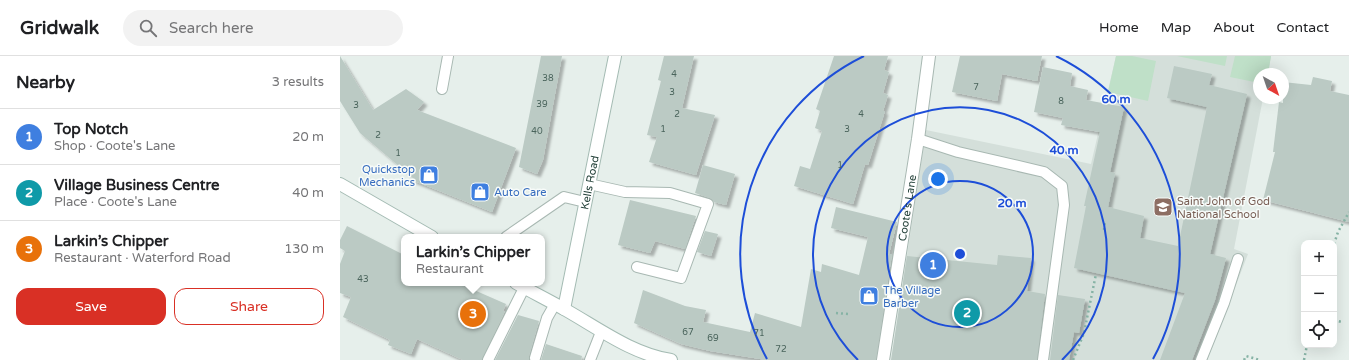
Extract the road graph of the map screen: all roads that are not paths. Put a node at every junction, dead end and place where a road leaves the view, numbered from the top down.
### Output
1 (448, 56) edge
2 (614, 56) edge
3 (929, 56) edge
4 (442, 89) dead end
5 (918, 139) junction
6 (340, 184) edge
7 (589, 184) junction
8 (585, 202) junction
9 (427, 234) edge
10 (510, 234) edge
11 (1238, 259) dead end
12 (637, 267) dead end
13 (520, 286) edge
14 (522, 286) edge
15 (560, 307) junction
16 (601, 332) junction
17 (535, 358) dead end
18 (488, 360) edge
19 (590, 360) edge
20 (671, 360) edge
21 (883, 360) edge
22 (1043, 360) edge
23 (1201, 360) edge

1 - 4 lane
2 - 7 main road, Kells Road
3 - 5 main road, Coote's Lane
5 - 21 main road, Coote's Lane
5 - 22 lane
6 - 9 main road
7 - 8 main road, Kells Road
7 - 12 lane
8 - 10 lane
8 - 15 main road, Kells Road
11 - 23 lane
13 - 18 lane
14 - 15 main road
15 - 16 main road
15 - 17 lane
16 - 19 lane
16 - 20 main road

